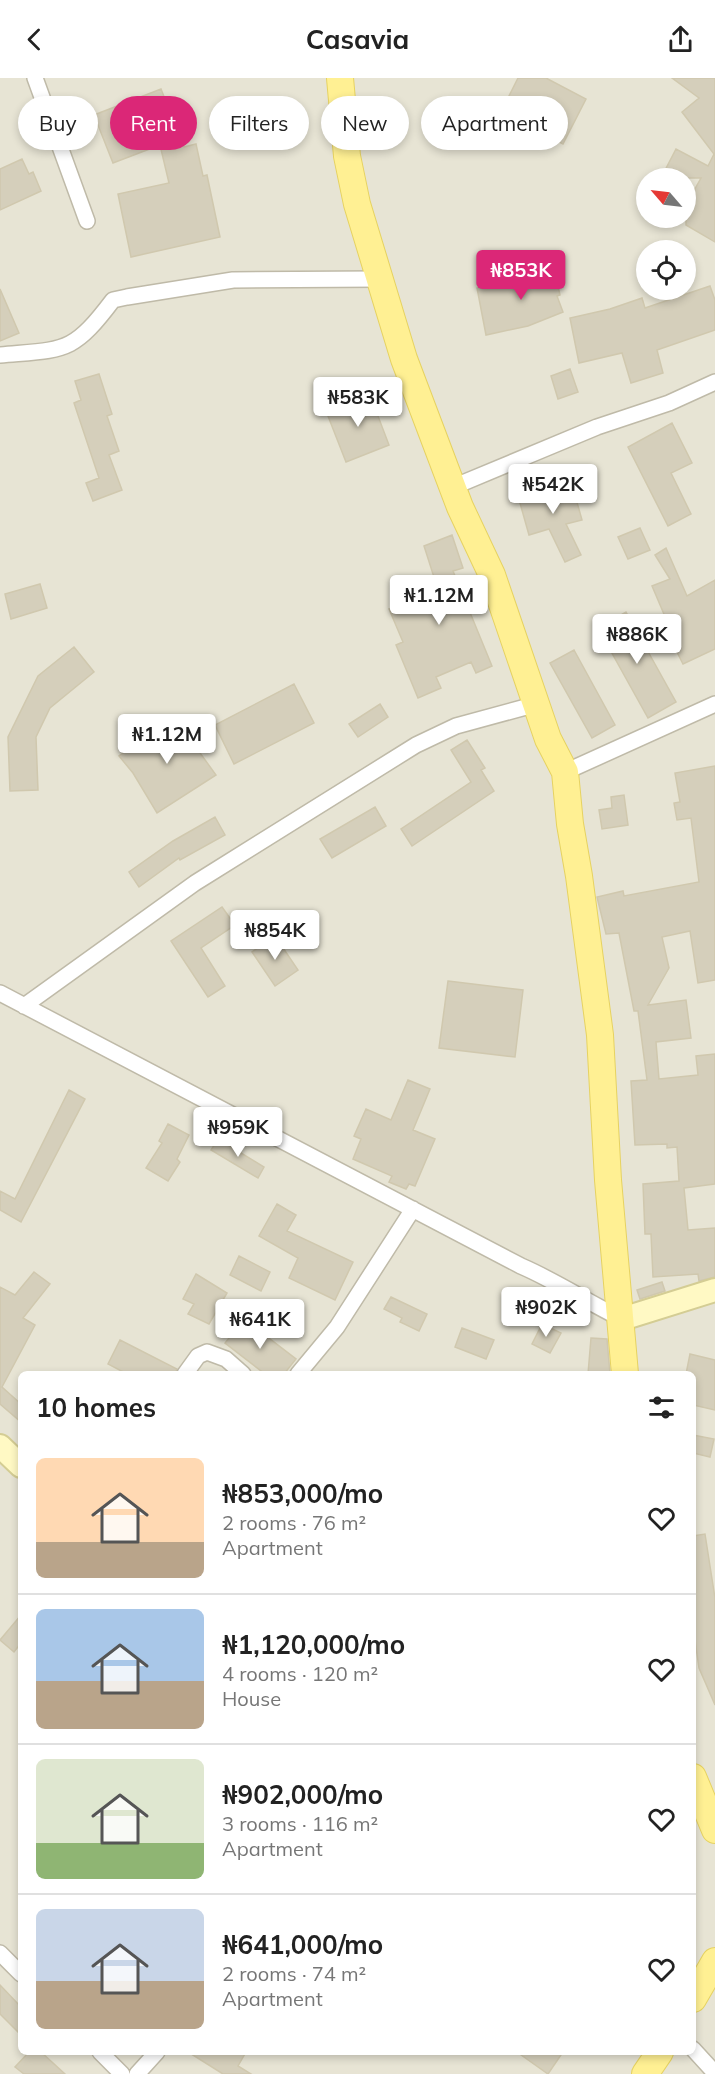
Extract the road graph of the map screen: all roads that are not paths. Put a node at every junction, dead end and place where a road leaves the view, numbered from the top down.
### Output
1 (35, 78) edge
2 (340, 78) edge
3 (87, 220) dead end
4 (379, 279) junction
5 (0, 355) edge
6 (715, 382) edge
7 (453, 487) junction
8 (537, 704) junction
9 (715, 704) edge
10 (565, 772) junction
11 (0, 993) edge
12 (24, 1006) junction
13 (413, 1209) junction
14 (715, 1290) edge
15 (622, 1319) junction
16 (187, 1371) edge
17 (240, 1371) edge
18 (300, 1371) edge
19 (625, 1371) edge
20 (0, 1446) edge
21 (18, 1463) edge
22 (696, 1784) edge
23 (715, 1830) edge
24 (0, 1953) edge
25 (715, 1961) edge
26 (18, 1971) edge
27 (696, 1994) edge
28 (696, 2052) edge
29 (103, 2055) edge
30 (155, 2055) edge
31 (636, 2055) edge
32 (658, 2055) edge
33 (715, 2073) edge
34 (122, 2074) edge
35 (137, 2074) edge
36 (633, 2074) edge
37 (645, 2074) edge

1 - 3 street
2 - 4 main road
4 - 5 street
4 - 7 main road
6 - 7 street
7 - 8 main road
8 - 10 main road
8 - 12 street
9 - 10 street
10 - 15 main road
11 - 12 street
12 - 13 street
13 - 15 street
13 - 18 street
14 - 15 street
15 - 19 main road
16 - 17 street
20 - 21 street
22 - 23 main road
24 - 26 street
25 - 27 main road
28 - 33 street
29 - 34 street
30 - 35 street
31 - 36 main road
32 - 37 main road

